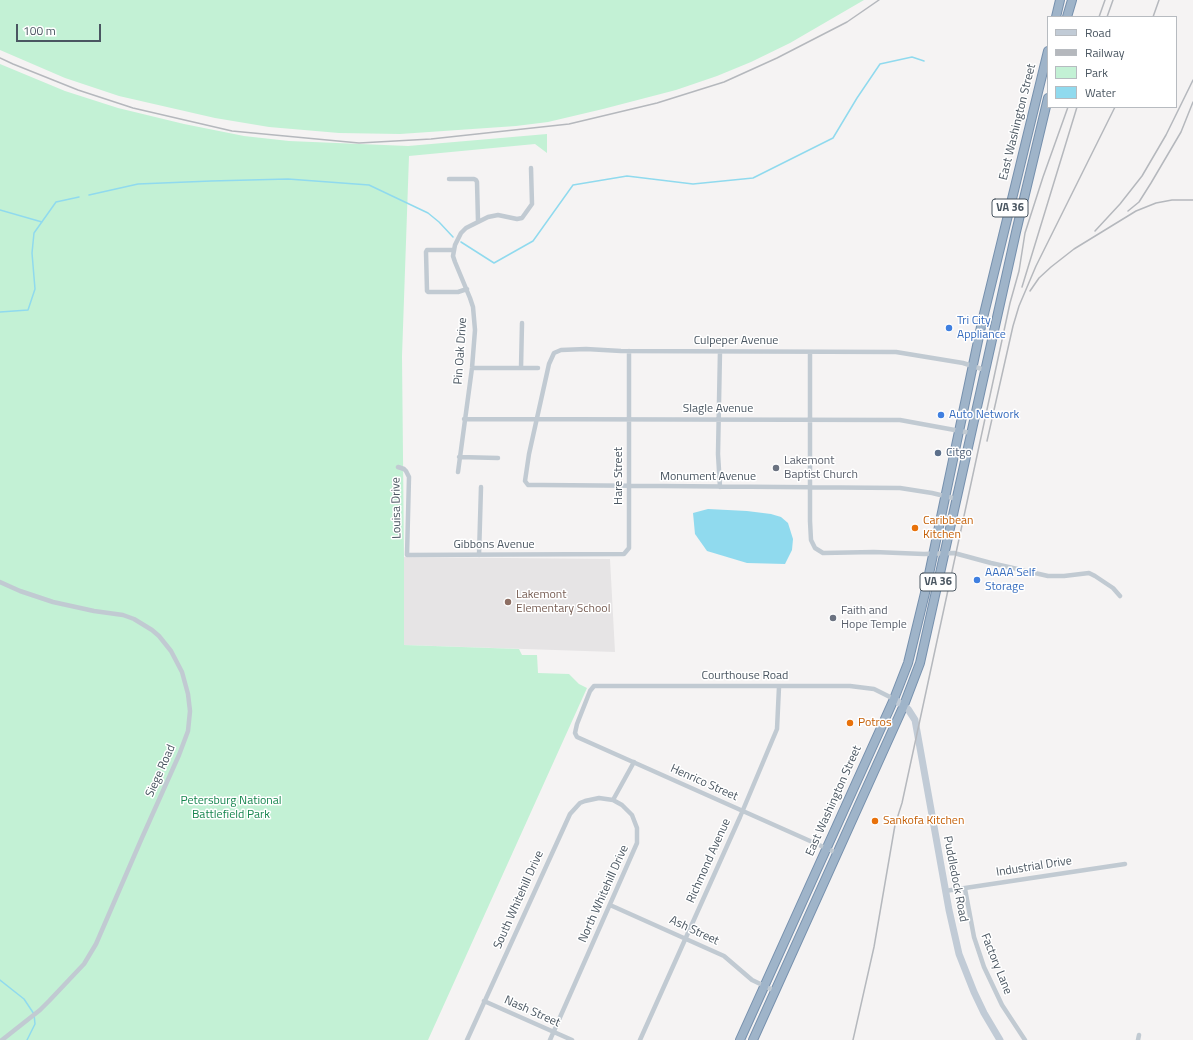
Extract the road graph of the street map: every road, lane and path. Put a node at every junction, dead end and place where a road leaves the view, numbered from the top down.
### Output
1 (1060, 0) edge
2 (1072, 0) edge
3 (1056, 16) edge
4 (1068, 16) edge
5 (1047, 54) edge
6 (1047, 102) edge
7 (531, 168) dead end
8 (449, 179) dead end
9 (478, 221) junction
10 (454, 250) junction
11 (467, 289) junction
12 (522, 323) dead end
13 (629, 351) junction
14 (720, 351) junction
15 (810, 352) junction
16 (973, 366) junction
17 (472, 368) junction
18 (521, 368) junction
19 (538, 368) dead end
20 (985, 370) junction
21 (464, 419) junction
22 (537, 419) junction
23 (629, 419) junction
24 (720, 419) junction
25 (810, 420) junction
26 (959, 431) junction
27 (971, 434) junction
28 (459, 457) junction
29 (498, 458) dead end
30 (398, 467) dead end
31 (458, 472) dead end
32 (481, 487) dead end
33 (629, 487) junction
34 (720, 488) junction
35 (809, 488) junction
36 (945, 496) junction
37 (957, 498) junction
38 (945, 552) junction
39 (933, 553) junction
40 (407, 555) joint
41 (480, 555) junction
42 (580, 555) joint
43 (0, 582) edge
44 (1120, 596) dead end
45 (779, 687) junction
46 (894, 699) junction
47 (904, 705) junction
48 (575, 735) joint
49 (634, 762) junction
50 (613, 800) junction
51 (742, 811) junction
52 (826, 848) junction
53 (837, 853) junction
54 (1126, 864) dead end
55 (966, 889) junction
56 (946, 891) junction
57 (610, 905) junction
58 (685, 938) junction
59 (764, 986) junction
60 (775, 990) junction
61 (484, 1001) junction
62 (553, 1032) junction
63 (2, 1040) edge
64 (467, 1040) edge
65 (550, 1040) edge
66 (572, 1040) edge
67 (640, 1040) edge
68 (740, 1040) edge
69 (753, 1040) edge
70 (1000, 1040) edge
71 (1025, 1040) edge

1 - 3 highway
2 - 4 highway
5 - 16 highway, East Washington Street / VA 36
6 - 20 highway, East Washington Street / VA 36
7 - 9 street
8 - 9 street
9 - 10 street
10 - 11 street, Pin Oak Drive
10 - 11 street
11 - 17 street, Pin Oak Drive
12 - 18 street
13 - 14 street, Culpeper Avenue
13 - 22 street, Culpeper Avenue
13 - 23 street, Hare Street
14 - 15 street, Culpeper Avenue
14 - 24 street
15 - 16 street, Culpeper Avenue
15 - 25 street
16 - 20 street, Culpeper Avenue
16 - 26 highway, East Washington Street / VA 36
17 - 18 street
17 - 21 street, Pin Oak Drive
18 - 19 street
20 - 27 highway, East Washington Street / VA 36
21 - 22 street, Slagle Avenue
21 - 28 street, Pin Oak Drive
22 - 23 street, Slagle Avenue
22 - 33 street, Monument Avenue
23 - 24 street, Slagle Avenue
23 - 33 street, Hare Street
24 - 25 street, Slagle Avenue
24 - 34 street
25 - 26 street, Slagle Avenue
25 - 35 street
26 - 27 street, Slagle Avenue
26 - 36 highway, East Washington Street / VA 36
27 - 37 highway, East Washington Street / VA 36
28 - 29 street
28 - 31 street, Pin Oak Drive
30 - 40 street, Louisa Drive
32 - 41 street
33 - 34 street, Monument Avenue
33 - 42 street, Hare Street
34 - 35 street, Monument Avenue
35 - 36 street, Monument Avenue
35 - 39 street
36 - 37 street, Monument Avenue
36 - 39 highway, East Washington Street / VA 36
37 - 38 highway, East Washington Street / VA 36
38 - 39 street
38 - 44 street
38 - 47 highway, East Washington Street / VA 36
39 - 46 highway, East Washington Street / VA 36
40 - 41 street, Gibbons Avenue
41 - 42 street, Gibbons Avenue
43 - 63 street, Siege Road
45 - 46 street, Courthouse Road
45 - 48 street, Courthouse Road
45 - 51 street, Richmond Avenue
46 - 47 main road, Puddledock Road
46 - 52 highway, East Washington Street / VA 36
47 - 53 highway, East Washington Street / VA 36
47 - 56 main road, Puddledock Road
48 - 49 street, Henrico Street
49 - 50 street
49 - 51 street, Henrico Street
50 - 57 street, North Whitehill Drive
50 - 61 street, South Whitehill Drive
51 - 52 street, Henrico Street
51 - 58 street, Richmond Avenue
52 - 53 street, Henrico Street
52 - 59 highway, East Washington Street / VA 36
53 - 60 highway, East Washington Street / VA 36
54 - 55 street, Industrial Drive
55 - 56 street, Industrial Drive
55 - 71 street, Factory Lane
56 - 70 main road, Puddledock Road
57 - 58 street, Ash Street
57 - 62 street, North Whitehill Drive
58 - 59 street, Ash Street
58 - 67 street, Richmond Avenue
59 - 60 street, Ash Street
59 - 68 highway, East Washington Street / VA 36
60 - 69 highway, East Washington Street / VA 36
61 - 62 street, Nash Street
61 - 64 street, South Whitehill Drive
62 - 65 street, North Whitehill Drive
62 - 66 street, Nash Street

